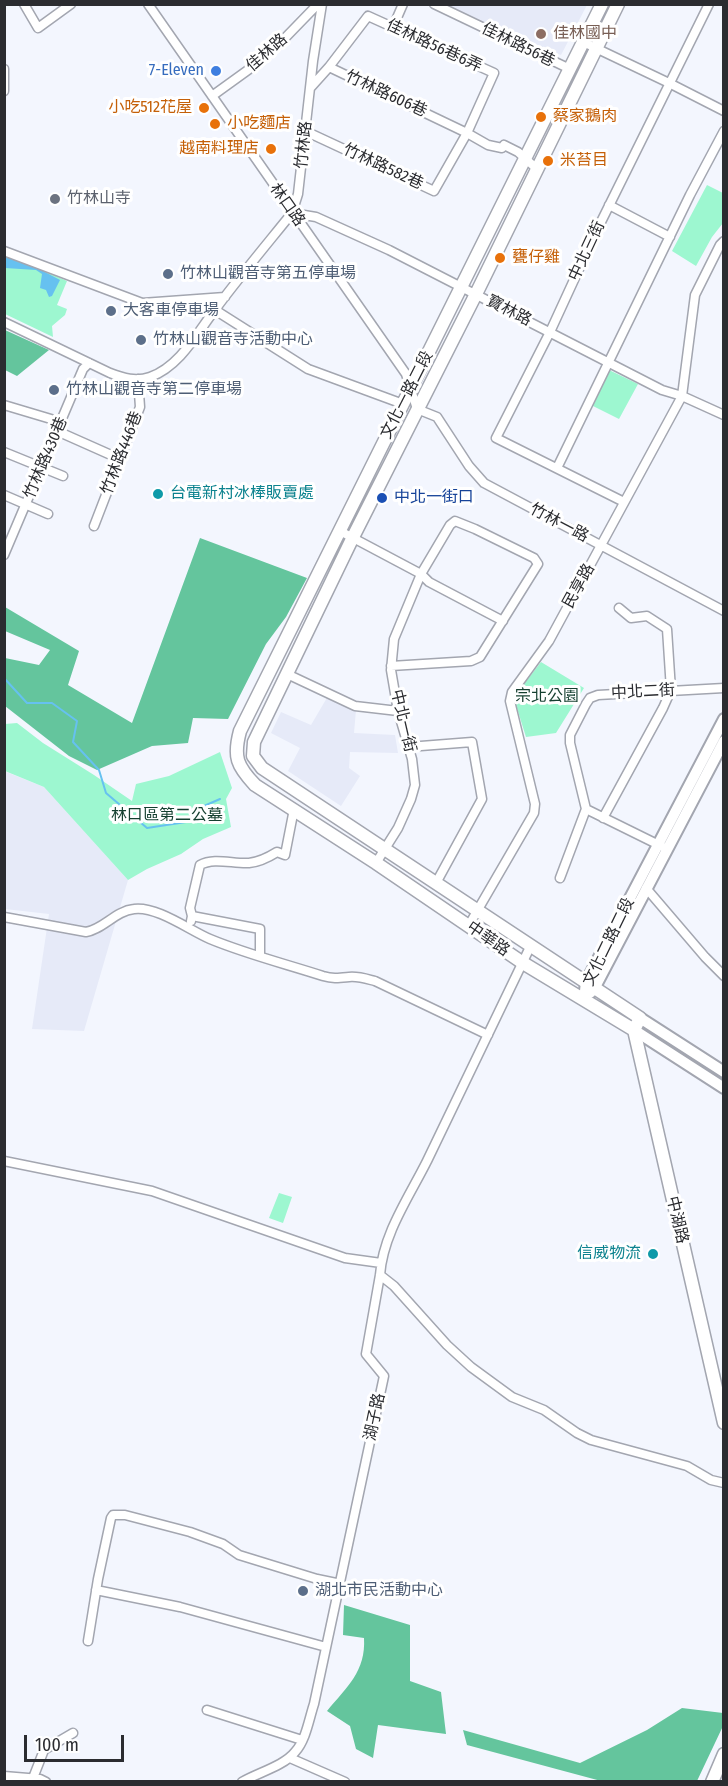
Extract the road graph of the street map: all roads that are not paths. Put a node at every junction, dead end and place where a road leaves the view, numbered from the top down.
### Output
1 (24, 4) edge
2 (71, 4) edge
3 (148, 4) edge
4 (320, 4) edge
5 (403, 4) edge
6 (434, 4) edge
7 (602, 4) edge
8 (618, 4) edge
9 (709, 4) edge
10 (393, 27) junction
11 (583, 42) junction
12 (596, 48) junction
13 (329, 67) junction
14 (4, 69) edge
15 (570, 69) junction
16 (669, 83) junction
17 (311, 87) junction
18 (4, 91) edge
19 (212, 96) junction
20 (723, 111) edge
21 (305, 131) junction
22 (723, 131) edge
23 (467, 133) junction
24 (525, 158) junction
25 (537, 169) junction
26 (609, 205) junction
27 (292, 213) junction
28 (670, 237) junction
29 (723, 241) edge
30 (4, 251) edge
31 (461, 287) junction
32 (476, 294) junction
33 (225, 297) junction
34 (214, 310) junction
35 (4, 322) edge
36 (550, 332) junction
37 (609, 361) junction
38 (89, 363) junction
39 (138, 379) junction
40 (410, 388) junction
41 (682, 396) junction
42 (403, 404) junction
43 (4, 405) edge
44 (417, 409) junction
45 (723, 415) edge
46 (59, 426) junction
47 (4, 452) edge
48 (120, 459) junction
49 (42, 468) junction
50 (557, 468) junction
51 (63, 476) dead end
52 (4, 495) edge
53 (624, 502) junction
54 (26, 504) junction
55 (48, 514) dead end
56 (94, 526) dead end
57 (340, 531) junction
58 (353, 537) junction
59 (601, 545) junction
60 (4, 555) edge
61 (421, 574) junction
62 (619, 608) dead end
63 (723, 611) edge
64 (503, 621) junction
65 (391, 666) junction
66 (287, 674) junction
67 (723, 688) edge
68 (671, 690) junction
69 (399, 711) junction
70 (723, 719) edge
71 (723, 741) edge
72 (408, 747) junction
73 (262, 768) joint
74 (255, 785) joint
75 (294, 809) junction
76 (586, 809) junction
77 (603, 818) junction
78 (662, 847) junction
79 (386, 849) junction
80 (376, 863) junction
81 (560, 879) dead end
82 (436, 883) junction
83 (646, 888) junction
84 (478, 912) junction
85 (192, 916) junction
86 (4, 917) edge
87 (470, 926) junction
88 (189, 929) junction
89 (531, 945) junction
90 (260, 955) junction
91 (523, 963) junction
92 (723, 976) edge
93 (590, 985) junction
94 (584, 1000) junction
95 (640, 1018) junction
96 (634, 1030) junction
97 (488, 1035) junction
98 (723, 1072) edge
99 (723, 1088) edge
100 (4, 1161) edge
101 (381, 1263) junction
102 (380, 1275) junction
103 (723, 1423) edge
104 (723, 1483) edge
105 (341, 1584) junction
106 (96, 1590) junction
107 (88, 1641) dead end
108 (326, 1647) junction
109 (207, 1710) dead end
110 (73, 1733) dead end
111 (302, 1740) junction
112 (723, 1754) edge
113 (290, 1758) junction
114 (4, 1776) edge
115 (33, 1778) junction
116 (46, 1782) edge
117 (242, 1782) edge
118 (345, 1782) edge
119 (712, 1782) edge

1 - 2 street
3 - 19 street, 林口路
4 - 17 street, 竹林路
4 - 19 street, 佳林路
5 - 10 street
6 - 15 street, 佳林路56巷
7 - 11 main road, 文化一路二段
8 - 12 main road, 文化一路二段
9 - 16 street, 中北三街
10 - 13 street, 佳林路56巷6弄
10 - 23 street, 佳林路56巷6弄
11 - 12 street
11 - 15 main road, 文化一路二段
12 - 16 street
12 - 25 main road, 文化一路二段
13 - 17 street, 竹林路606巷
13 - 23 street, 竹林路606巷
14 - 18 street
15 - 24 main road, 文化一路二段
16 - 20 street
16 - 26 street, 中北三街
17 - 21 street, 竹林路
19 - 27 street, 林口路
21 - 23 street, 竹林路582巷
21 - 27 street, 竹林路
22 - 28 street
23 - 24 street, 竹林路606巷
24 - 25 street, 竹林路606巷
24 - 31 main road, 文化一路二段
25 - 32 main road, 文化一路二段
26 - 28 street
26 - 36 street, 中北三街
27 - 31 street, 寶林路
27 - 33 street, 竹林路
27 - 40 street, 林口路
28 - 37 street
29 - 41 street, 民享路
30 - 33 street
31 - 32 street, 寶林路
31 - 40 main road, 文化一路二段
32 - 36 street, 寶林路
32 - 44 main road, 文化一路二段
33 - 34 street, 竹林路
34 - 39 street, 竹林路
34 - 42 street
35 - 38 street
36 - 37 street, 寶林路
36 - 50 street, 中北三街
37 - 41 street, 寶林路
37 - 50 street
38 - 39 street
38 - 46 street, 竹林路430巷
39 - 48 street, 竹林路446巷
40 - 42 main road, 文化一路二段
40 - 44 street, 林口路
41 - 45 street, 寶林路
41 - 53 street, 民享路
42 - 44 main road
42 - 57 main road, 文化一路二段
43 - 46 street
44 - 58 main road, 文化一路二段
44 - 59 street, 竹林一路
46 - 48 street
46 - 49 street, 竹林路430巷
47 - 49 street
48 - 56 street, 竹林路446巷
49 - 51 street
49 - 54 street, 竹林路430巷
50 - 53 street, 中北三街
52 - 54 street
53 - 59 street, 民享路
54 - 55 street
54 - 60 street, 竹林路430巷
57 - 58 street
57 - 74 main road, 文化一路二段
58 - 61 street
58 - 66 main road, 文化一路二段
59 - 63 street, 竹林一路
59 - 84 street, 民享路
61 - 64 street
61 - 64 street, 中北一街
61 - 65 street, 中北一街
62 - 68 street
64 - 65 street
65 - 69 street, 中北一街
66 - 69 street
66 - 73 main road, 文化一路二段
67 - 68 street, 中北二街
68 - 76 street, 中北二街
68 - 77 street
69 - 72 street, 中北一街
70 - 78 street, 文化二路二段
71 - 78 street, 文化二路二段
72 - 79 street, 中北一街
72 - 82 street
73 - 79 main road, 中華路
74 - 75 main road, 中華路
75 - 80 main road, 中華路
75 - 85 street
76 - 77 street
76 - 81 street
77 - 78 street
78 - 83 street, 文化二路二段
78 - 93 street, 文化二路二段
79 - 80 street, 中北一街
79 - 82 main road, 中華路
80 - 87 main road, 中華路
82 - 84 main road, 中華路
83 - 92 street
83 - 93 street, 文化二路二段
84 - 87 street, 民享路
84 - 89 main road, 中華路
85 - 88 street
85 - 90 street
86 - 88 street
87 - 91 main road, 中華路
88 - 90 street
89 - 91 street, 湖子路
89 - 93 main road, 中華路
90 - 97 street
91 - 94 main road, 中華路
91 - 97 street, 湖子路
93 - 94 street, 文化二路二段
93 - 95 main road, 中華路
94 - 96 main road, 中華路
95 - 96 main road
95 - 98 street, 中華路
96 - 99 street, 中華路
96 - 103 main road, 中湖路
97 - 101 street, 湖子路
100 - 101 street
101 - 102 street, 湖子路
102 - 104 street
102 - 105 street, 湖子路
105 - 106 street
105 - 108 street, 湖子路
106 - 107 street
106 - 108 street
108 - 111 street, 湖子路
109 - 111 street
110 - 115 street
111 - 113 street, 湖子路
112 - 119 main road
113 - 117 street, 湖子路
113 - 118 street
114 - 115 street
115 - 116 street

